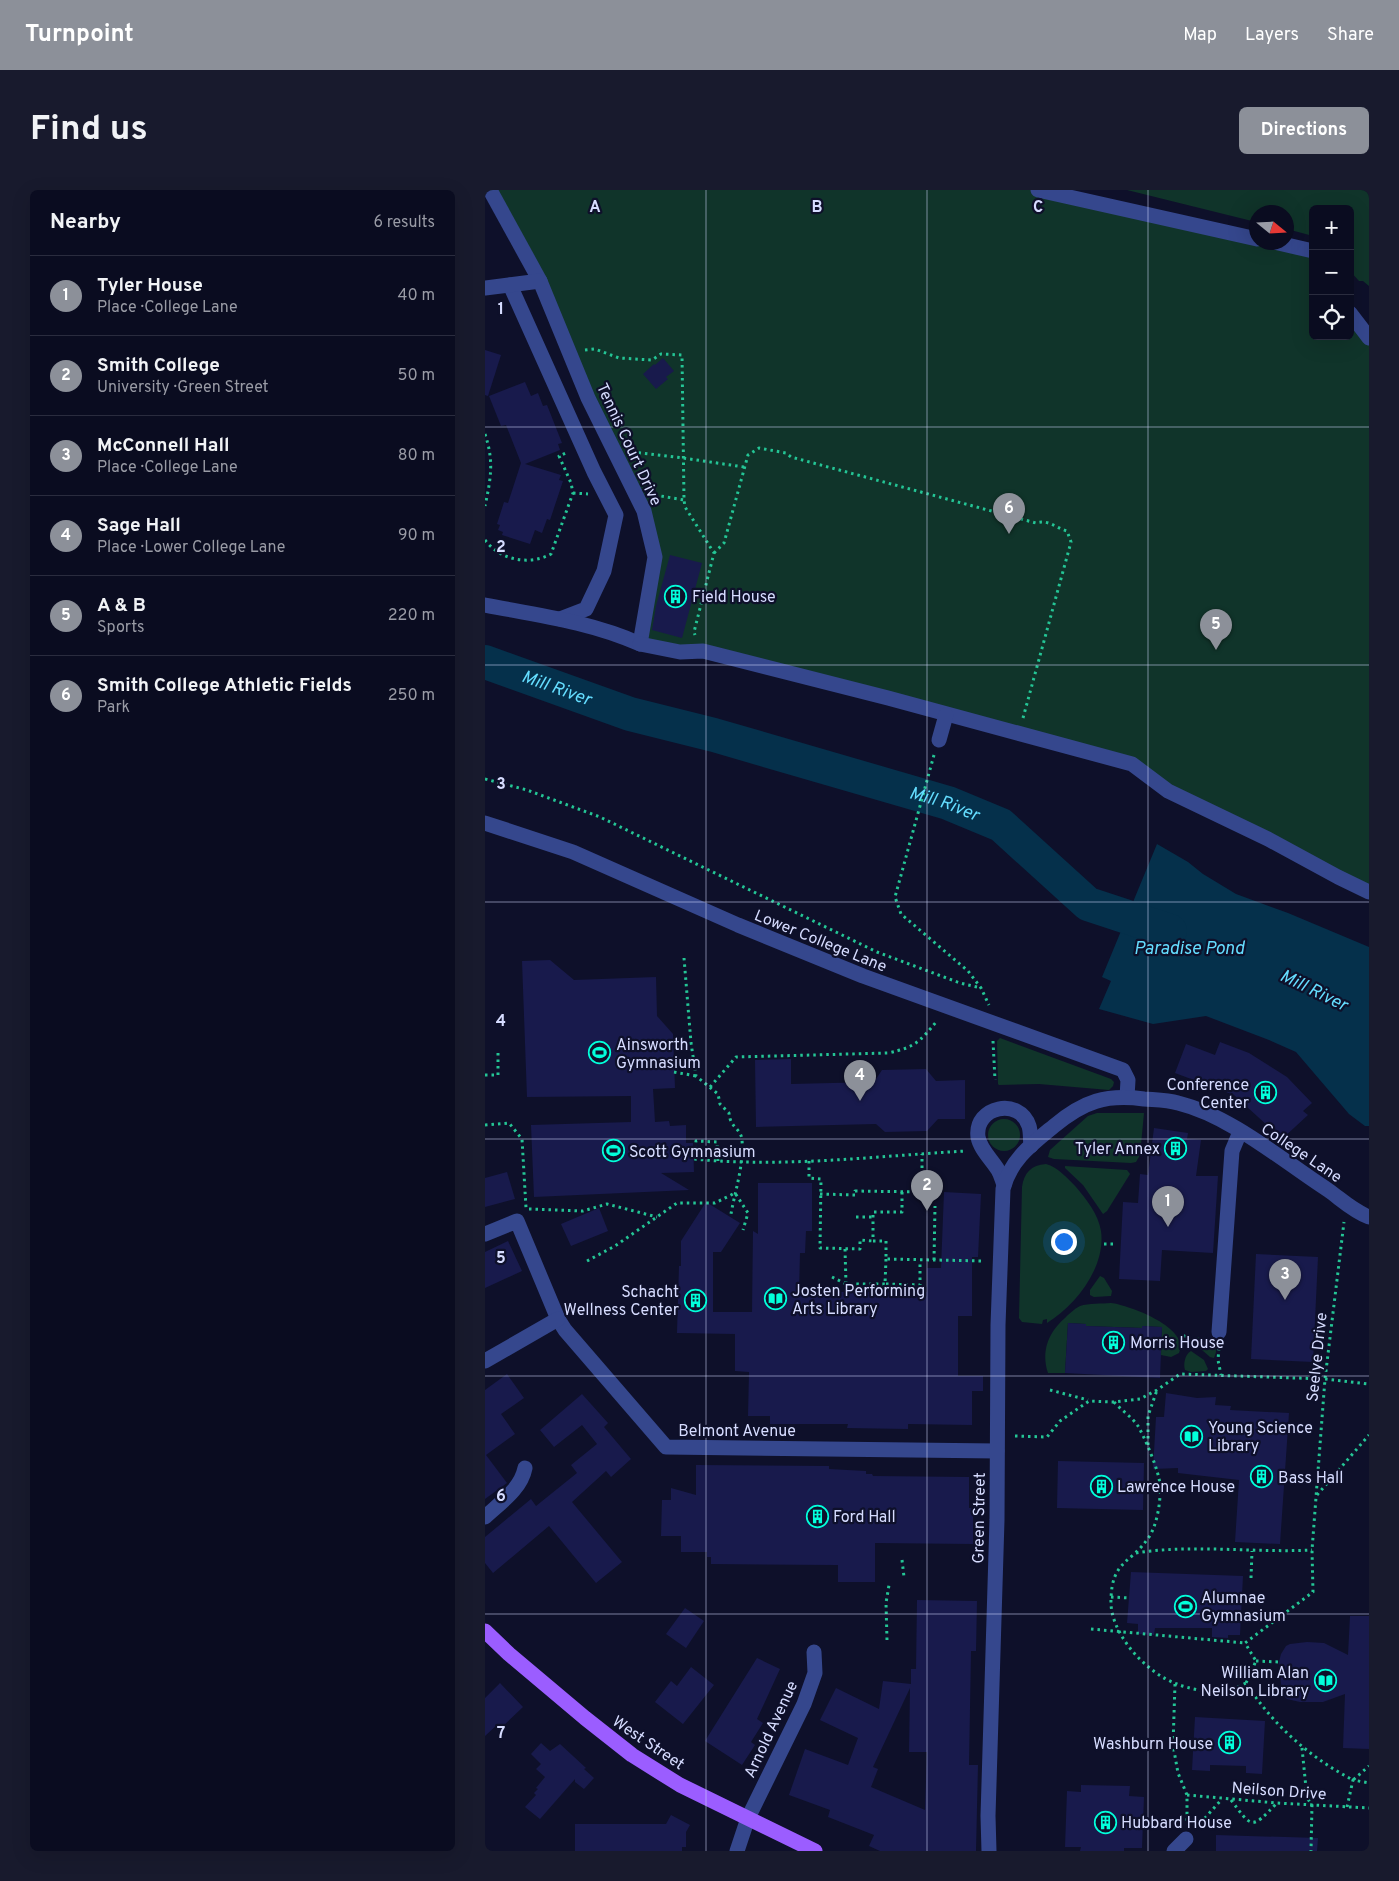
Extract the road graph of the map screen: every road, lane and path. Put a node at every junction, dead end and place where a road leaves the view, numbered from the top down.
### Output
1 (491, 190) edge
2 (1038, 190) edge
3 (1249, 237) edge
4 (1294, 247) edge
5 (1309, 250) edge
6 (541, 281) junction
7 (510, 285) junction
8 (485, 288) edge
9 (1354, 318) edge
10 (1369, 338) edge
11 (569, 352) junction
12 (485, 434) edge
13 (582, 445) junction
14 (614, 450) junction
15 (683, 458) junction
16 (745, 468) junction
17 (634, 491) junction
18 (684, 500) junction
19 (485, 506) edge
20 (485, 540) edge
21 (714, 553) junction
22 (485, 605) edge
23 (560, 619) junction
24 (640, 644) junction
25 (703, 651) junction
26 (946, 715) junction
27 (1019, 734) junction
28 (939, 740) joint
29 (485, 779) edge
30 (485, 823) edge
31 (1369, 892) edge
32 (684, 958) dead end
33 (981, 988) junction
34 (993, 1010) dead end
35 (941, 1016) dead end
36 (993, 1041) dead end
37 (498, 1052) dead end
38 (674, 1072) dead end
39 (485, 1075) edge
40 (696, 1076) junction
41 (995, 1080) dead end
42 (710, 1088) junction
43 (1127, 1097) junction
44 (485, 1124) edge
45 (1241, 1132) junction
46 (1031, 1146) junction
47 (972, 1151) dead end
48 (922, 1154) junction
49 (717, 1161) junction
50 (809, 1161) junction
51 (741, 1163) junction
52 (1004, 1184) junction
53 (902, 1192) junction
54 (922, 1192) junction
55 (933, 1192) dead end
56 (735, 1193) junction
57 (820, 1194) junction
58 (935, 1206) dead end
59 (526, 1209) junction
60 (731, 1214) dead end
61 (521, 1215) dead end
62 (1346, 1215) dead end
63 (657, 1217) junction
64 (855, 1217) dead end
65 (873, 1217) junction
66 (1369, 1217) edge
67 (743, 1230) dead end
68 (485, 1234) edge
69 (873, 1240) junction
70 (1104, 1244) dead end
71 (1113, 1244) dead end
72 (845, 1248) junction
73 (886, 1259) junction
74 (920, 1260) junction
75 (934, 1260) junction
76 (587, 1261) dead end
77 (987, 1261) dead end
78 (832, 1277) dead end
79 (846, 1284) junction
80 (885, 1284) junction
81 (558, 1319) junction
82 (1219, 1332) joint
83 (485, 1361) edge
84 (1221, 1374) junction
85 (1325, 1379) junction
86 (1369, 1384) edge
87 (1050, 1390) dead end
88 (1157, 1390) junction
89 (1089, 1400) junction
90 (1114, 1402) junction
91 (1369, 1435) edge
92 (1015, 1436) dead end
93 (1148, 1446) junction
94 (997, 1451) junction
95 (525, 1468) dead end
96 (1316, 1495) junction
97 (485, 1517) edge
98 (1312, 1550) junction
99 (1253, 1551) junction
100 (1135, 1553) junction
101 (902, 1560) dead end
102 (904, 1577) dead end
103 (1251, 1578) dead end
104 (889, 1584) dead end
105 (1111, 1597) junction
106 (1129, 1598) dead end
107 (1091, 1629) dead end
108 (485, 1631) edge
109 (1120, 1633) junction
110 (887, 1640) dead end
111 (1245, 1643) junction
112 (814, 1652) dead end
113 (1256, 1661) junction
114 (1279, 1662) dead end
115 (1246, 1683) junction
116 (1175, 1684) junction
117 (1302, 1747) junction
118 (1369, 1766) edge
119 (1353, 1780) junction
120 (1369, 1783) edge
121 (1187, 1796) junction
122 (1222, 1798) junction
123 (1231, 1799) junction
124 (1277, 1803) junction
125 (1312, 1805) junction
126 (1347, 1807) junction
127 (1369, 1808) edge
128 (748, 1818) junction
129 (1187, 1840) junction
130 (735, 1849) edge
131 (815, 1851) edge
132 (989, 1851) edge
133 (1175, 1851) edge
134 (1311, 1851) edge

1 - 6 street, Tennis Court Drive
2 - 3 street
4 - 5 street
6 - 7 street
6 - 11 street, Tennis Court Drive
7 - 8 street
7 - 13 street
9 - 10 street
11 - 14 street, Tennis Court Drive
11 - 15 path
12 - 19 path
13 - 20 path
13 - 23 street
14 - 15 path
14 - 17 street, Tennis Court Drive
15 - 16 path
15 - 18 path
16 - 21 path
16 - 27 path
17 - 18 path
17 - 24 street, Tennis Court Drive
18 - 21 path
21 - 25 path
22 - 23 street
23 - 24 street
24 - 25 street
25 - 26 street
26 - 27 street
26 - 28 street
27 - 31 street
28 - 33 path
29 - 33 path
30 - 43 street, Lower College Lane
32 - 40 path
33 - 34 path
35 - 42 path
36 - 41 path
37 - 39 path
38 - 40 path
40 - 42 path
42 - 51 path
43 - 45 street, College Lane
43 - 46 street, Green Street
44 - 59 path
45 - 66 street, College Lane
45 - 82 street
46 - 52 street, Green Street
46 - 52 street, Green Street
47 - 48 path
48 - 50 path
48 - 54 path
49 - 49 path
49 - 51 path
50 - 51 path
50 - 57 path
51 - 56 path
52 - 94 street, Green Street
53 - 54 path
53 - 57 path
53 - 65 path
54 - 55 path
56 - 60 path
56 - 63 path
56 - 67 path
57 - 72 path
58 - 75 path
59 - 61 path
59 - 63 path
62 - 85 path, Seelye Drive
63 - 76 path
64 - 65 path
65 - 69 path
68 - 81 street, Belmont Avenue
69 - 72 path
69 - 73 path
70 - 71 path
72 - 79 path
73 - 74 path
73 - 80 path
74 - 75 path
74 - 80 path
75 - 77 path
78 - 79 path
79 - 80 path
81 - 83 street
81 - 94 street, Belmont Avenue
82 - 84 path
84 - 85 path
84 - 88 path
85 - 86 path
85 - 96 path, Seelye Drive
87 - 89 path
88 - 90 path
88 - 93 path
89 - 90 path
89 - 92 path
90 - 93 path
91 - 96 path
93 - 100 path
94 - 132 street, Green Street
95 - 97 street
96 - 98 path, Seelye Drive
98 - 99 path
98 - 111 path, Seelye Drive
99 - 100 path
99 - 103 path
100 - 105 path
101 - 102 path
104 - 110 path
105 - 106 path
105 - 109 path
107 - 109 path
108 - 128 main road, West Street
109 - 111 path
109 - 116 path
111 - 113 path
112 - 128 street, Arnold Avenue
113 - 114 path
113 - 115 path
115 - 116 path
115 - 117 path
116 - 121 path
117 - 119 path
117 - 125 path
118 - 119 path
119 - 120 path
119 - 126 path
121 - 122 path, Neilson Drive
121 - 129 path
122 - 123 path, Neilson Drive
122 - 129 path
123 - 124 path, Neilson Drive
123 - 124 path
124 - 125 path, Neilson Drive
125 - 126 path, Neilson Drive
125 - 134 path
126 - 127 path, Neilson Drive
128 - 130 street, Arnold Avenue
128 - 131 main road, West Street
129 - 133 street

